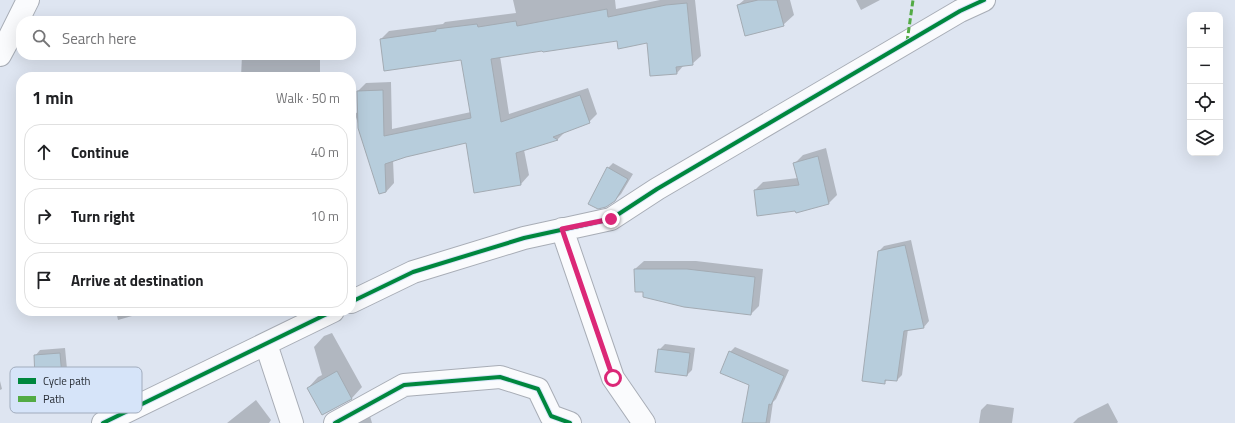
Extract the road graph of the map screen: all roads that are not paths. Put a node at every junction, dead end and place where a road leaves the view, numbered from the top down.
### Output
1 (28, 0) edge
2 (984, 0) edge
3 (20, 16) edge
4 (16, 25) edge
5 (0, 55) edge
6 (562, 229) junction
7 (356, 300) edge
8 (323, 316) edge
9 (266, 344) junction
10 (142, 404) edge
11 (124, 413) edge
12 (103, 423) edge
13 (292, 423) edge
14 (335, 423) edge
15 (570, 423) edge
16 (644, 423) edge

1 - 3 street
2 - 6 street
4 - 5 street
6 - 7 street
6 - 16 street
8 - 9 street
9 - 10 street
9 - 13 street
11 - 12 street
14 - 15 street

